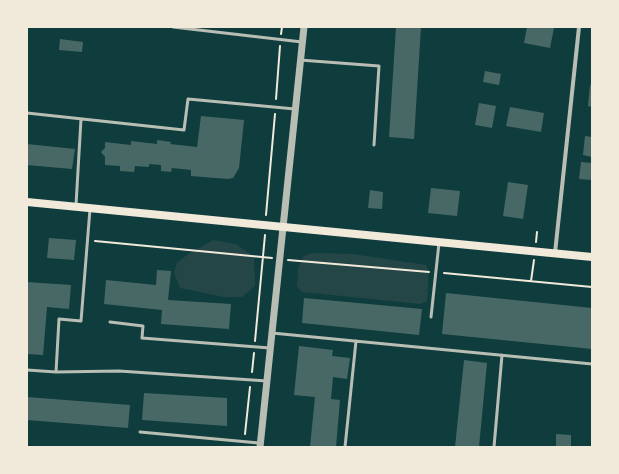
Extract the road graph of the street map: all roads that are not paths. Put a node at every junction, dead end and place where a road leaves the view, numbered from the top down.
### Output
1 (173, 27) edge
2 (304, 27) edge
3 (579, 27) edge
4 (302, 42) junction
5 (300, 60) junction
6 (295, 109) junction
7 (27, 113) edge
8 (81, 119) junction
9 (374, 145) dead end
10 (27, 202) edge
11 (76, 207) junction
12 (90, 209) junction
13 (283, 227) junction
14 (440, 242) junction
15 (555, 254) junction
16 (592, 257) edge
17 (431, 317) dead end
18 (110, 322) dead end
19 (272, 333) junction
20 (356, 340) junction
21 (270, 348) junction
22 (502, 355) junction
23 (592, 364) edge
24 (27, 370) edge
25 (56, 372) junction
26 (267, 381) junction
27 (140, 432) dead end
28 (260, 445) edge
29 (345, 447) edge
30 (494, 447) edge

1 - 4 lane
2 - 4 street
3 - 15 street
4 - 5 street
5 - 6 street
5 - 9 lane
6 - 8 lane
6 - 13 street
7 - 8 lane
8 - 11 lane
10 - 11 main road
11 - 12 main road
12 - 13 main road
12 - 25 lane
13 - 14 main road
13 - 19 street
14 - 15 main road
14 - 17 lane
15 - 16 main road
18 - 21 lane
19 - 20 lane
19 - 21 street
20 - 22 lane
20 - 29 lane
21 - 26 street
22 - 23 lane
22 - 30 lane
24 - 25 lane
25 - 26 lane
26 - 28 street
27 - 28 lane

